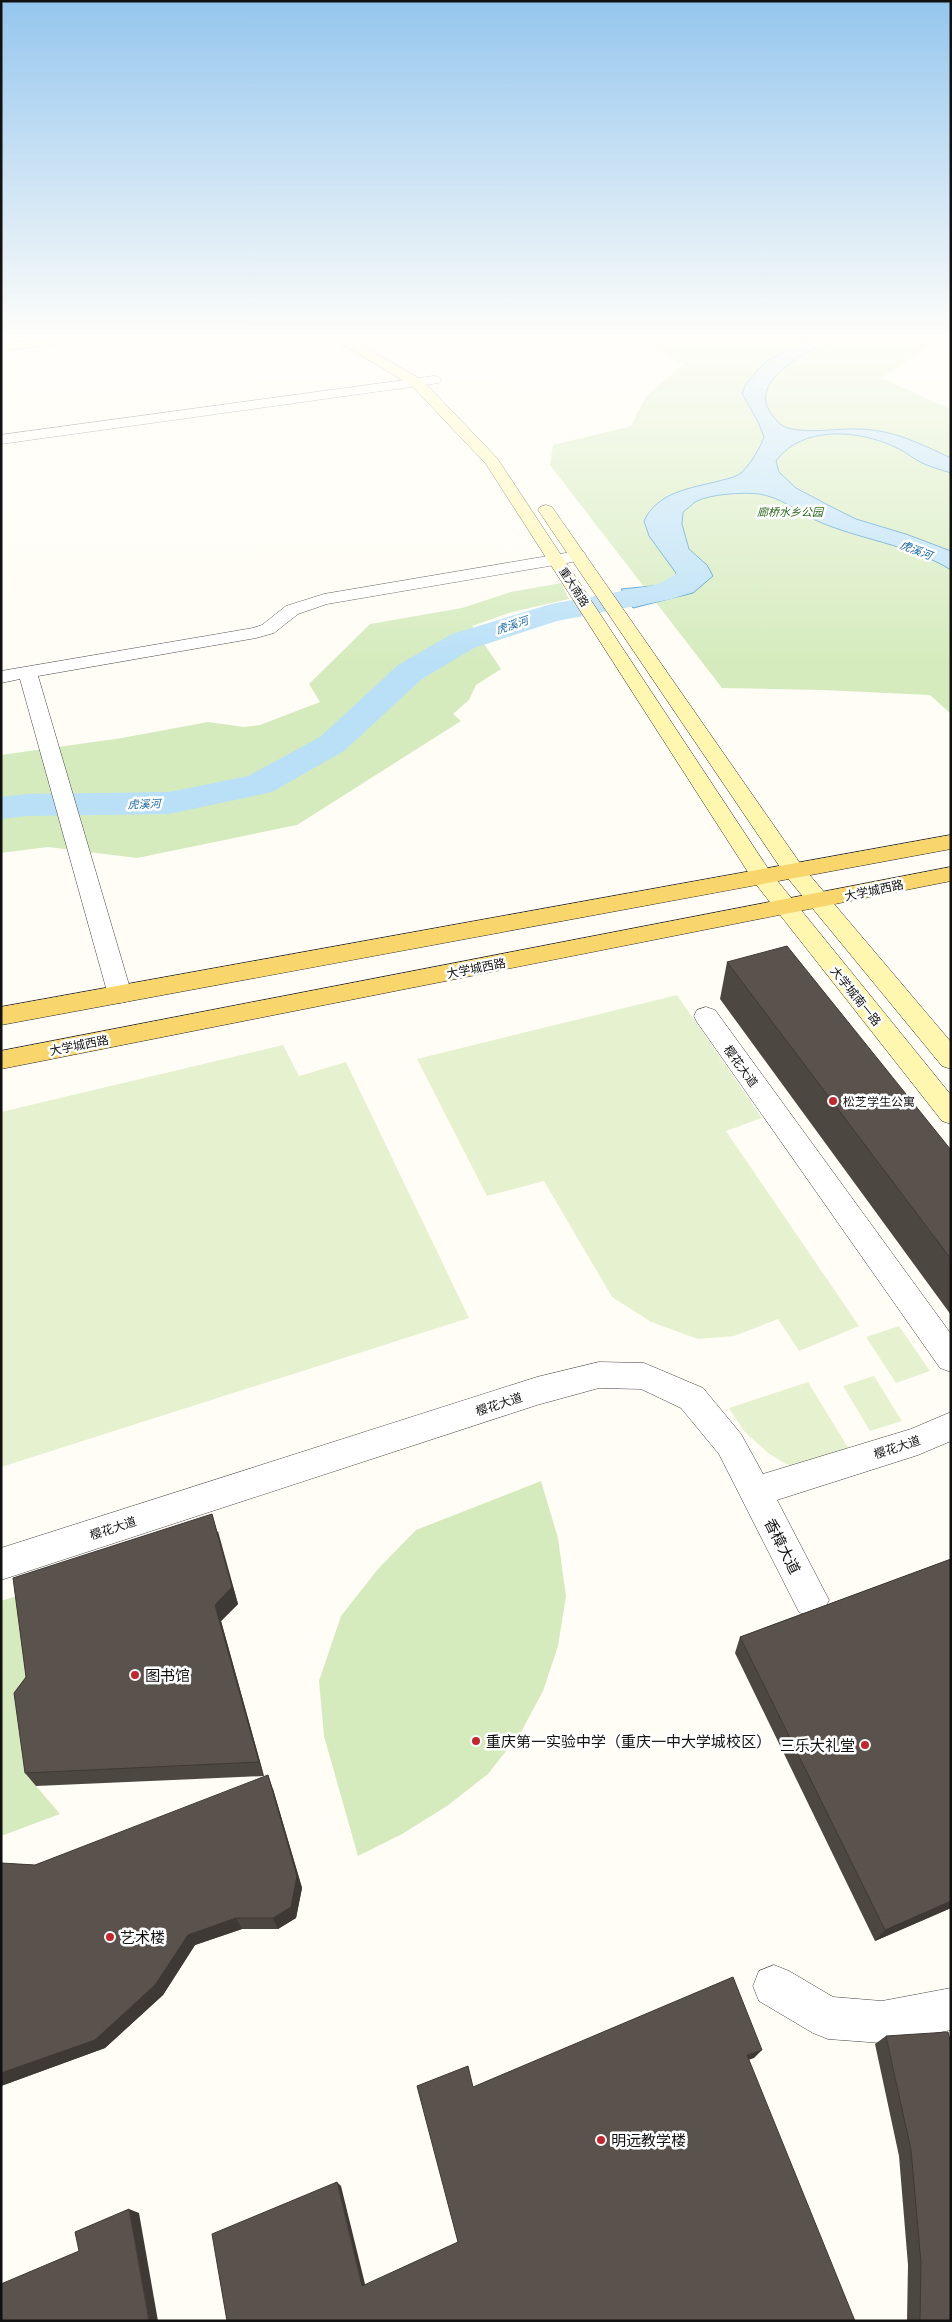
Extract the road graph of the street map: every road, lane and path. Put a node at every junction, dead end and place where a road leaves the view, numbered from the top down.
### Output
1 (480, 447) edge
2 (536, 495) dead end
3 (578, 556) junction
4 (557, 560) junction
5 (28, 673) junction
6 (1, 677) edge
7 (951, 842) edge
8 (794, 871) junction
9 (951, 874) edge
10 (762, 878) junction
11 (818, 901) junction
12 (785, 908) junction
13 (120, 994) junction
14 (1, 1016) edge
15 (706, 1016) dead end
16 (1, 1060) edge
17 (951, 1060) edge
18 (951, 1114) edge
19 (951, 1359) edge
20 (951, 1426) edge
21 (755, 1492) junction
22 (1, 1564) edge
23 (811, 1600) dead end
24 (774, 1986) dead end
25 (951, 2009) edge

1 - 4 main road, 重大南路
2 - 3 main road, 重大南路
3 - 4 street
3 - 8 main road, 重大南路
4 - 5 street
4 - 10 main road, 重大南路
5 - 6 street
5 - 13 street
7 - 8 main road
8 - 10 main road
8 - 11 main road
9 - 11 main road, 大学城西路
10 - 12 main road, 大学城南一路
10 - 13 main road
11 - 12 main road, 大学城西路
11 - 17 main road
12 - 16 main road, 大学城西路
12 - 18 main road, 大学城南一路
13 - 14 main road
15 - 19 street, 樱花大道
20 - 21 street, 樱花大道
21 - 22 street, 樱花大道
21 - 23 street, 香樟大道
24 - 25 street

